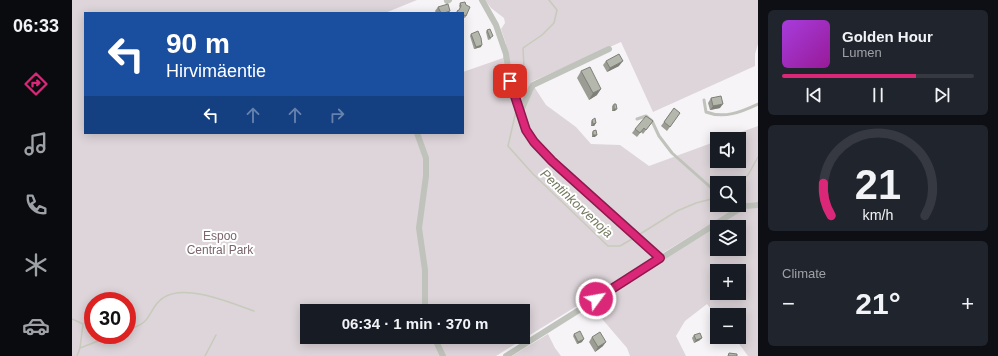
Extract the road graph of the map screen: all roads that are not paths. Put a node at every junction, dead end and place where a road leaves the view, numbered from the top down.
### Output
1 (482, 0) edge
2 (609, 49) dead end
3 (704, 100) dead end
4 (758, 104) edge
5 (520, 113) junction
6 (637, 119) dead end
7 (418, 134) edge
8 (710, 187) edge
9 (758, 205) edge
10 (746, 206) edge
11 (733, 212) edge
12 (660, 258) junction
13 (425, 304) edge
14 (437, 344) edge
15 (443, 356) edge
16 (506, 356) edge

1 - 5 street
2 - 5 street
3 - 4 lane
5 - 12 street
6 - 8 lane
7 - 13 street
9 - 10 street
11 - 12 street
12 - 16 street
14 - 15 street

